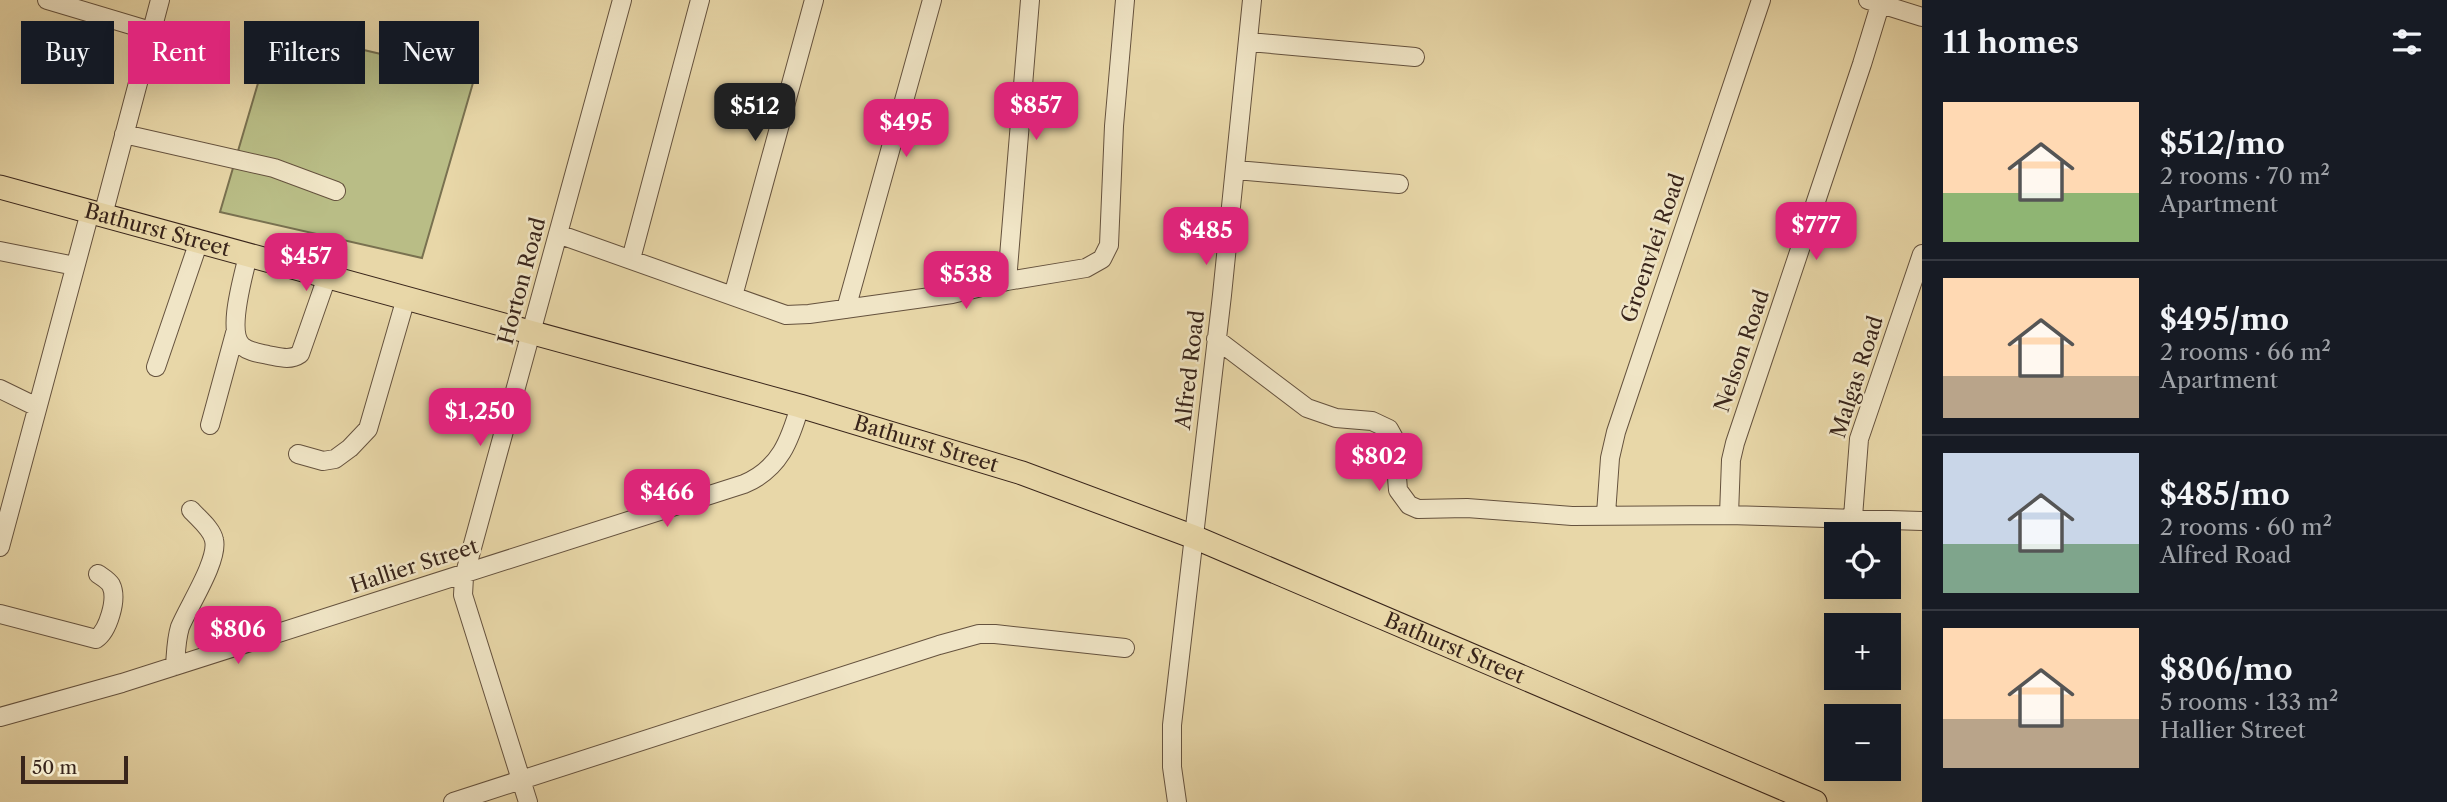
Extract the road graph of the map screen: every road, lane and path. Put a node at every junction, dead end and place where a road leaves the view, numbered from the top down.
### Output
1 (47, 0) edge
2 (160, 0) edge
3 (622, 0) edge
4 (700, 0) edge
5 (814, 0) edge
6 (932, 0) edge
7 (1030, 0) edge
8 (1125, 0) edge
9 (1252, 0) edge
10 (1761, 0) edge
11 (1874, 2) edge
12 (1922, 17) edge
13 (154, 21) edge
14 (128, 24) edge
15 (1249, 42) junction
16 (1415, 57) dead end
17 (137, 84) edge
18 (124, 134) junction
19 (1236, 170) junction
20 (1399, 184) dead end
21 (0, 187) edge
22 (336, 191) dead end
23 (96, 213) junction
24 (558, 234) junction
25 (199, 241) junction
26 (0, 251) edge
27 (1922, 254) edge
28 (248, 255) junction
29 (631, 259) junction
30 (75, 266) junction
31 (327, 276) junction
32 (1007, 281) junction
33 (733, 296) junction
34 (406, 298) junction
35 (846, 309) junction
36 (235, 333) junction
37 (532, 333) junction
38 (1216, 339) junction
39 (156, 367) dead end
40 (0, 389) edge
41 (800, 406) junction
42 (37, 407) junction
43 (210, 425) dead end
44 (298, 454) dead end
45 (6, 501) edge
46 (191, 510) dead end
47 (1606, 514) junction
48 (1730, 515) junction
49 (1853, 517) junction
50 (1922, 521) edge
51 (1194, 537) junction
52 (0, 547) edge
53 (464, 573) junction
54 (98, 574) dead end
55 (0, 614) edge
56 (1125, 648) dead end
57 (175, 666) junction
58 (0, 718) edge
59 (521, 780) junction
60 (453, 802) edge
61 (528, 802) edge
62 (1177, 802) edge
63 (1815, 802) edge

1 - 14 street
2 - 13 street
3 - 24 street, Horton Road
4 - 29 street
5 - 33 street
6 - 35 street
7 - 32 street
8 - 32 street
9 - 15 street, Alfred Road
10 - 47 street, Groenvlei Road
11 - 12 street
11 - 48 street, Nelson Road
15 - 16 street
15 - 19 street, Alfred Road
17 - 18 street
18 - 22 street
18 - 23 street
19 - 20 street
19 - 38 street, Alfred Road
21 - 23 main road, Bathurst Street
23 - 25 main road, Bathurst Street
23 - 30 street
24 - 29 street
24 - 37 street, Horton Road
25 - 28 main road, Bathurst Street
25 - 39 street
26 - 30 street
27 - 49 street, Malgas Road
28 - 31 main road, Bathurst Street
28 - 36 street
29 - 33 street
30 - 42 street
31 - 34 main road, Bathurst Street
31 - 36 street
32 - 35 street
33 - 35 street
34 - 37 main road, Bathurst Street
34 - 44 street
36 - 43 street
37 - 41 main road, Bathurst Street
37 - 53 street, Horton Road
38 - 47 street
38 - 51 street, Alfred Road
40 - 42 street
41 - 51 main road, Bathurst Street
41 - 53 street, Hallier Street
42 - 45 street
45 - 52 street
46 - 57 street
47 - 48 street
48 - 49 street
49 - 50 street
51 - 62 street, Alfred Road
51 - 63 main road, Bathurst Street
53 - 57 street, Hallier Street
53 - 59 street
54 - 55 street
56 - 59 street
57 - 58 street, Hallier Street
59 - 60 street
59 - 61 street

